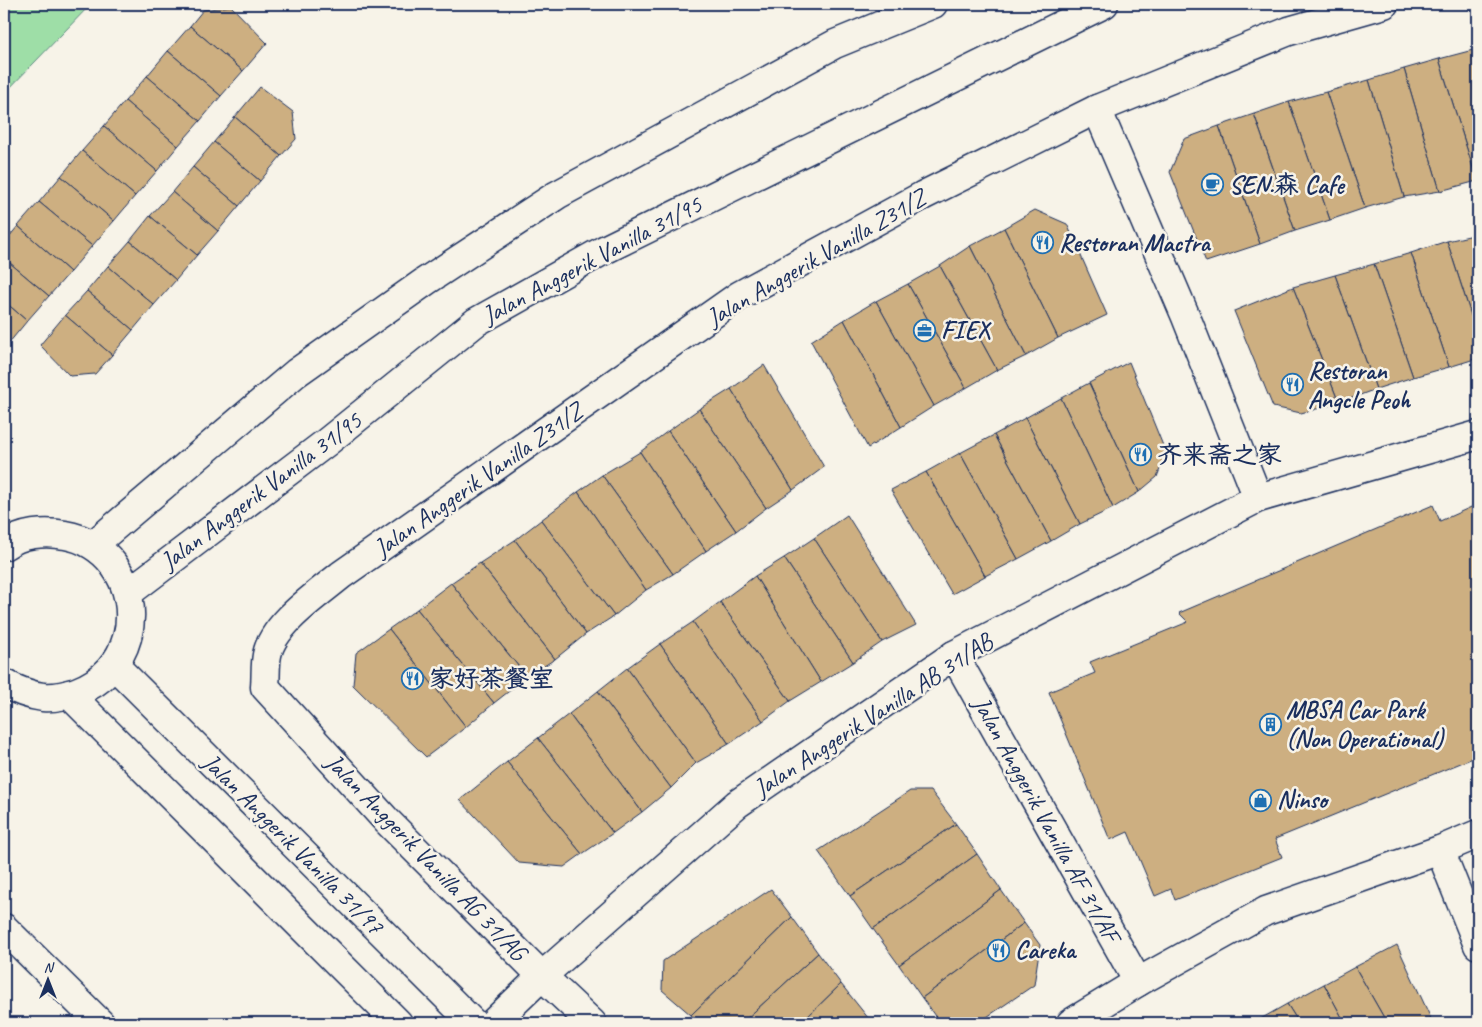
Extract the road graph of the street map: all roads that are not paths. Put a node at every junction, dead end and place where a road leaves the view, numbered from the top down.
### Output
1 (933, 4) edge
2 (1104, 4) edge
3 (1384, 4) edge
4 (1097, 109) junction
5 (1478, 435) edge
6 (1258, 498) junction
7 (5, 542) edge
8 (93, 545) junction
9 (128, 593) junction
10 (954, 655) junction
11 (114, 666) junction
12 (4, 683) edge
13 (265, 686) joint
14 (69, 694) junction
15 (1478, 834) edge
16 (1440, 850) junction
17 (4, 928) edge
18 (1478, 946) edge
19 (542, 976) junction
20 (1138, 982) junction
21 (100, 1023) edge
22 (398, 1023) edge
23 (473, 1023) edge
24 (493, 1023) edge
25 (592, 1023) edge
26 (1071, 1023) edge

1 - 8 street
2 - 9 street, Jalan Anggerik Vanilla 31/95
3 - 4 street, Jalan Anggerik Vanilla Z31/Z
4 - 6 street
4 - 13 street, Jalan Anggerik Vanilla Z31/Z
5 - 6 street, Jalan Anggerik Vanilla AB 31/AB
6 - 10 street, Jalan Anggerik Vanilla AB 31/AB
7 - 8 street
8 - 9 street
9 - 11 street
10 - 19 street, Jalan Anggerik Vanilla AB 31/AB
10 - 20 street, Jalan Anggerik Vanilla AF 31/AF
11 - 14 street
11 - 23 street, Jalan Anggerik Vanilla 31/97
12 - 14 street
13 - 19 street, Jalan Anggerik Vanilla AG 31/AG
14 - 22 street, Jalan Anggerik Vanilla 31/97
15 - 16 street
16 - 18 street
16 - 20 street
17 - 21 street
19 - 24 street, Jalan Anggerik Vanilla AB 31/AB
19 - 25 street, Jalan Anggerik Vanilla AG 31/AG
20 - 26 street

